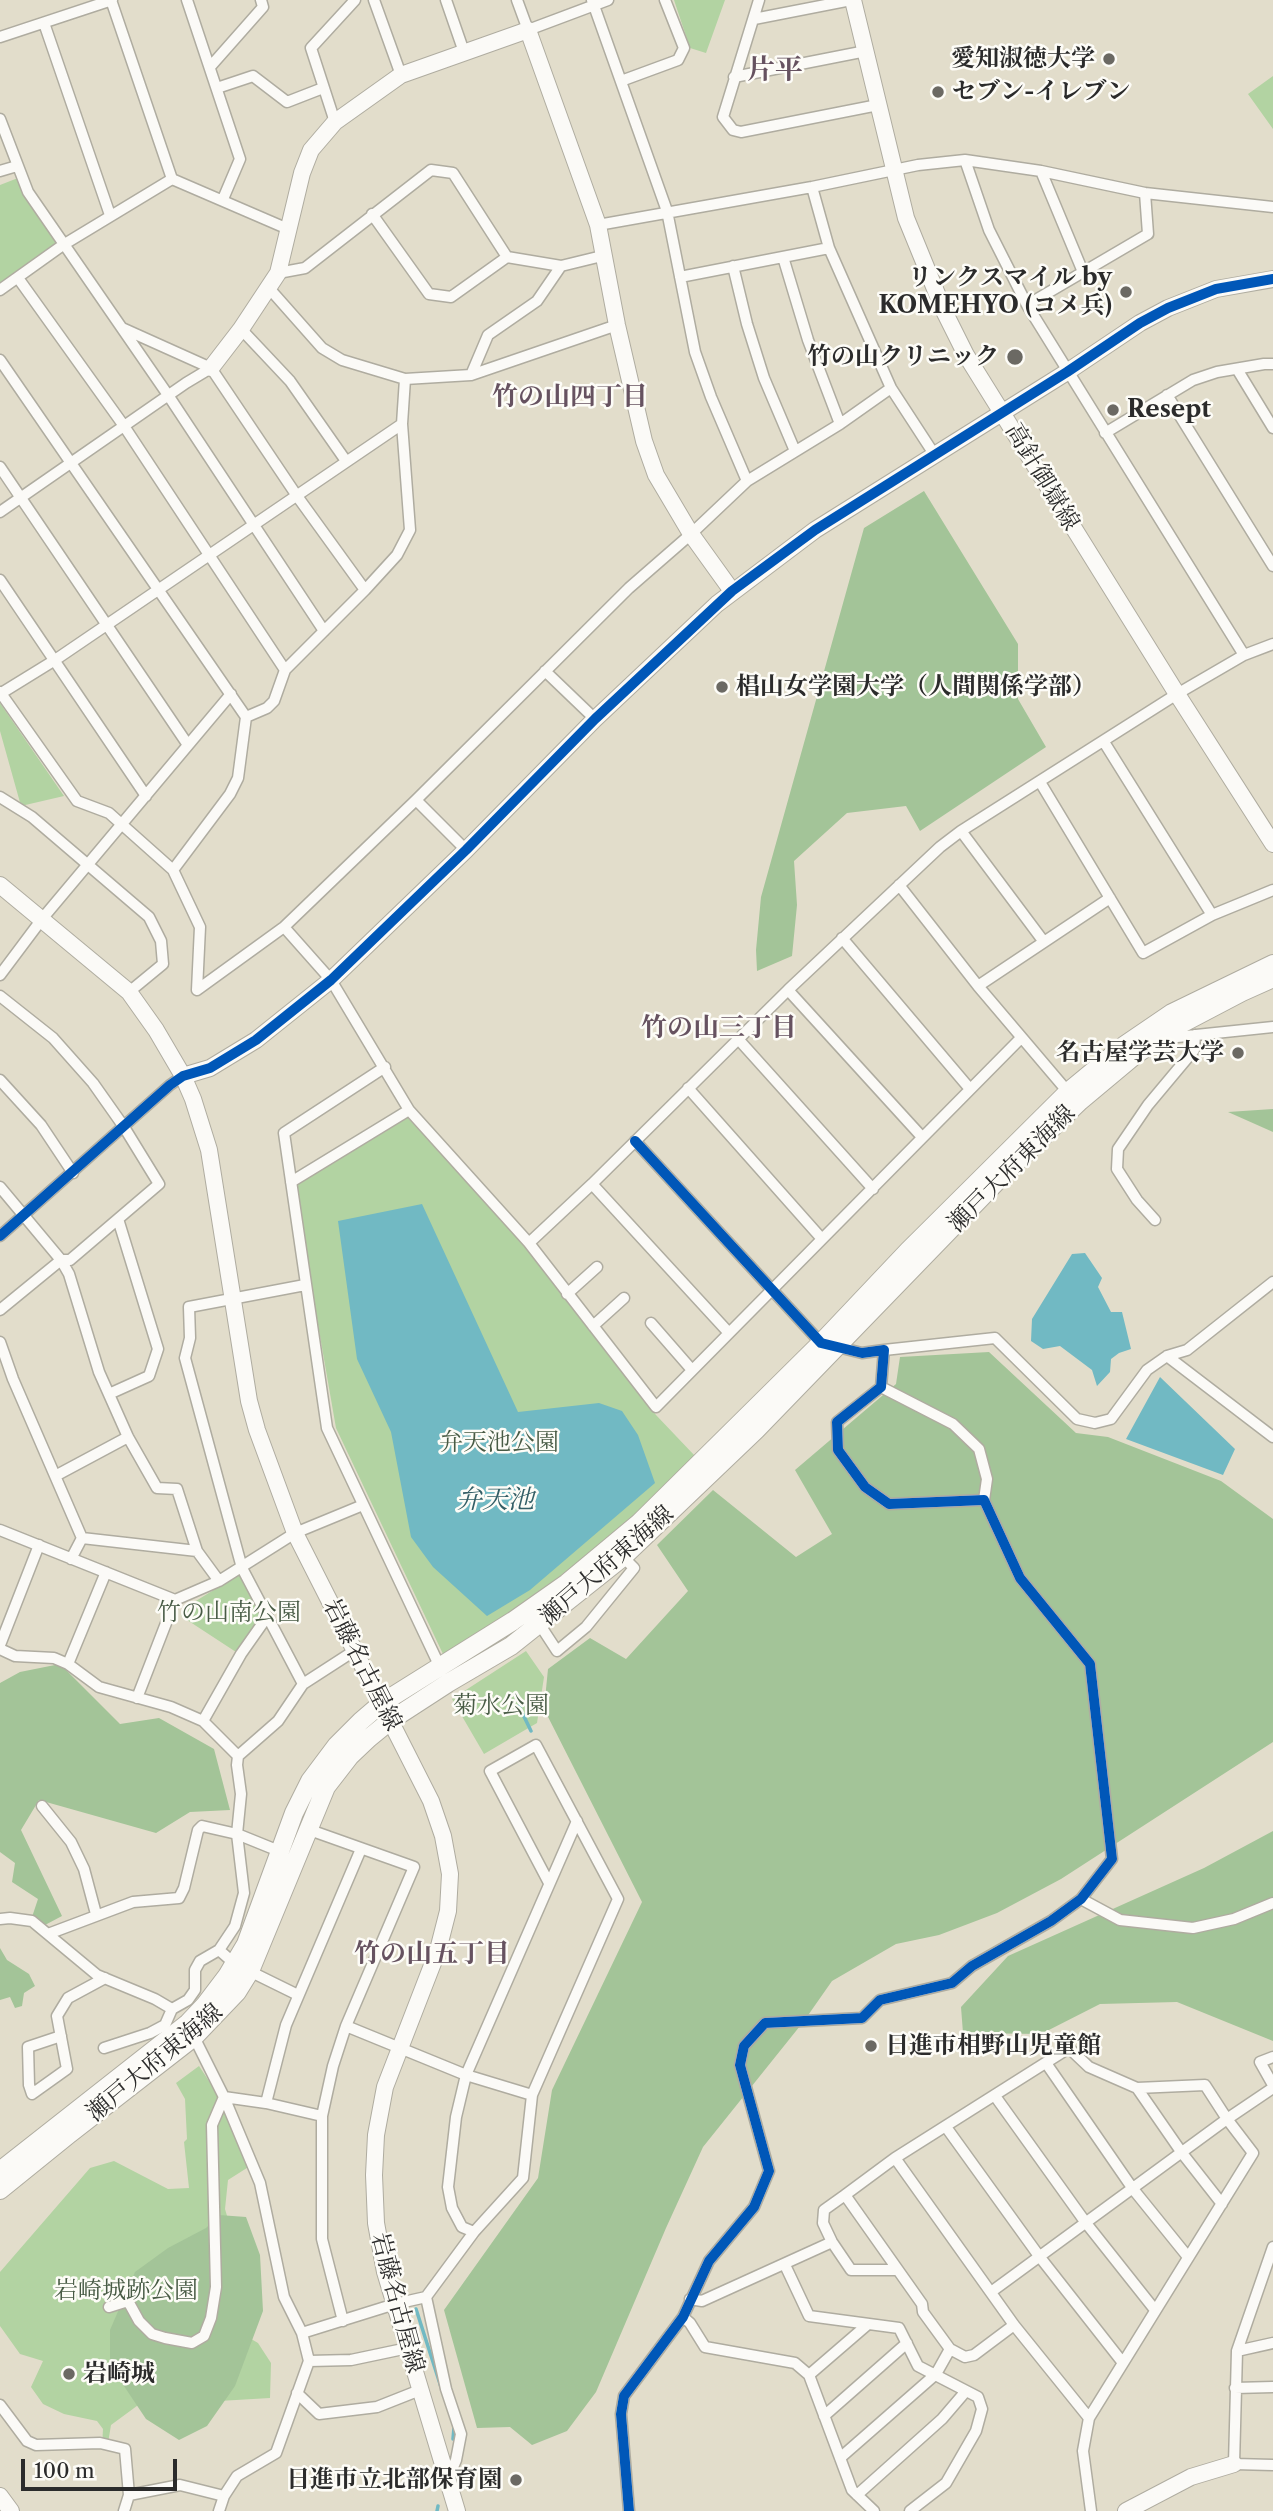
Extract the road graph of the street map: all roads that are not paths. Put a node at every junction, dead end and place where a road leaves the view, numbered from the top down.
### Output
1 (111, 0) edge
2 (187, 0) edge
3 (261, 0) edge
4 (355, 0) edge
5 (374, 0) edge
6 (446, 0) edge
7 (517, 0) edge
8 (608, 0) edge
9 (665, 0) edge
10 (760, 0) edge
11 (852, 0) edge
12 (593, 3) edge
13 (754, 19) junction
14 (44, 23) junction
15 (528, 30) junction
16 (0, 37) edge
17 (866, 51) junction
18 (464, 52) junction
19 (210, 66) junction
20 (401, 75) junction
21 (734, 77) junction
22 (621, 81) junction
23 (217, 88) junction
24 (323, 88) junction
25 (878, 105) junction
26 (0, 119) edge
27 (335, 122) junction
28 (965, 160) junction
29 (17, 166) junction
30 (893, 170) junction
31 (0, 171) edge
32 (1041, 171) junction
33 (172, 179) junction
34 (812, 187) junction
35 (1145, 193) junction
36 (223, 199) junction
37 (1273, 207) edge
38 (667, 211) junction
39 (372, 214) junction
40 (110, 215) junction
41 (598, 225) junction
42 (288, 229) junction
43 (63, 245) junction
44 (829, 248) junction
45 (602, 256) junction
46 (507, 257) junction
47 (783, 257) junction
48 (561, 266) junction
49 (733, 266) junction
50 (1083, 272) junction
51 (680, 277) junction
52 (18, 278) junction
53 (1273, 279) edge
54 (273, 280) junction
55 (0, 290) edge
56 (1027, 306) junction
57 (617, 325) junction
58 (120, 327) junction
59 (241, 329) junction
60 (0, 360) edge
61 (1273, 365) edge
62 (211, 368) junction
63 (1237, 369) junction
64 (1068, 372) junction
65 (471, 375) junction
66 (405, 379) junction
67 (891, 388) junction
68 (1167, 395) junction
69 (168, 396) junction
70 (1003, 411) junction
71 (402, 424) junction
72 (840, 424) junction
73 (124, 426) junction
74 (1273, 428) edge
75 (1105, 433) junction
76 (795, 451) junction
77 (934, 454) junction
78 (346, 461) junction
79 (71, 463) junction
80 (0, 467) edge
81 (747, 481) junction
82 (297, 496) junction
83 (22, 498) junction
84 (0, 512) edge
85 (254, 526) junction
86 (691, 534) junction
87 (208, 556) junction
88 (1273, 565) edge
89 (0, 580) edge
90 (159, 588) junction
91 (365, 590) junction
92 (732, 591) junction
93 (107, 623) junction
94 (324, 631) junction
95 (1273, 644) edge
96 (1244, 655) junction
97 (55, 660) junction
98 (285, 670) junction
99 (545, 671) junction
100 (0, 693) edge
101 (231, 694) junction
102 (1177, 694) junction
103 (246, 717) junction
104 (595, 719) junction
105 (1104, 742) junction
106 (188, 745) junction
107 (1040, 782) junction
108 (0, 796) edge
109 (146, 796) junction
110 (416, 800) junction
111 (121, 825) junction
112 (961, 831) junction
113 (1273, 844) edge
114 (466, 850) junction
115 (88, 864) junction
116 (173, 870) junction
117 (0, 885) edge
118 (899, 885) junction
119 (1273, 890) edge
120 (1110, 898) junction
121 (1212, 915) junction
122 (42, 919) junction
123 (284, 927) junction
124 (842, 938) junction
125 (1044, 942) junction
126 (1273, 964) edge
127 (0, 975) edge
128 (1273, 978) edge
129 (331, 980) junction
130 (978, 986) junction
131 (788, 990) junction
132 (129, 992) junction
133 (0, 996) edge
134 (1273, 1027) edge
135 (1168, 1032) junction
136 (1195, 1035) junction
137 (1021, 1038) junction
138 (739, 1040) junction
139 (385, 1067) junction
140 (183, 1076) junction
141 (0, 1080) edge
142 (688, 1088) junction
143 (970, 1089) junction
144 (1068, 1093) junction
145 (409, 1110) junction
146 (124, 1127) junction
147 (922, 1137) junction
148 (635, 1141) junction
149 (73, 1173) junction
150 (291, 1182) junction
151 (592, 1184) junction
152 (0, 1187) edge
153 (873, 1189) junction
154 (24, 1215) junction
155 (118, 1219) junction
156 (1155, 1220) dead end
157 (0, 1236) edge
158 (822, 1239) junction
159 (529, 1243) junction
160 (61, 1259) junction
161 (597, 1267) dead end
162 (1273, 1282) edge
163 (305, 1285) junction
164 (771, 1292) junction
165 (568, 1294) junction
166 (232, 1298) junction
167 (624, 1298) dead end
168 (0, 1310) edge
169 (651, 1323) dead end
170 (593, 1326) junction
171 (729, 1333) junction
172 (0, 1342) edge
173 (829, 1345) junction
174 (884, 1350) junction
175 (1167, 1356) junction
176 (692, 1370) junction
177 (881, 1387) junction
178 (109, 1394) junction
179 (128, 1437) junction
180 (1273, 1437) edge
181 (57, 1475) junction
182 (985, 1500) junction
183 (363, 1505) junction
184 (0, 1530) edge
185 (295, 1533) junction
186 (82, 1538) junction
187 (39, 1545) junction
188 (197, 1551) junction
189 (623, 1557) junction
190 (71, 1559) junction
191 (243, 1568) junction
192 (106, 1572) junction
193 (219, 1581) junction
194 (175, 1600) junction
195 (267, 1617) junction
196 (540, 1625) junction
197 (0, 1647) edge
198 (354, 1651) junction
199 (68, 1664) junction
200 (440, 1667) junction
201 (303, 1684) junction
202 (136, 1698) junction
203 (382, 1703) junction
204 (391, 1720) junction
205 (203, 1721) junction
206 (238, 1756) junction
207 (42, 1806) dead end
208 (577, 1821) junction
209 (307, 1829) junction
210 (237, 1834) junction
211 (361, 1849) junction
212 (279, 1851) junction
213 (548, 1883) junction
214 (1081, 1899) junction
215 (1273, 1903) edge
216 (96, 1914) junction
217 (0, 1919) edge
218 (48, 1934) junction
219 (219, 1950) junction
220 (243, 1968) junction
221 (105, 1978) junction
222 (298, 1995) junction
223 (172, 2009) junction
224 (346, 2026) junction
225 (61, 2036) junction
226 (194, 2037) junction
227 (104, 2048) dead end
228 (399, 2048) junction
229 (1273, 2057) edge
230 (1046, 2063) junction
231 (466, 2075) junction
232 (1273, 2086) edge
233 (1137, 2088) junction
234 (532, 2095) junction
235 (995, 2096) junction
236 (224, 2098) junction
237 (266, 2103) junction
238 (322, 2116) junction
239 (1227, 2119) junction
240 (946, 2127) junction
241 (1182, 2152) junction
242 (895, 2158) junction
243 (0, 2171) edge
244 (1133, 2189) junction
245 (0, 2190) edge
246 (845, 2195) junction
247 (1222, 2204) junction
248 (1086, 2223) junction
249 (474, 2232) junction
250 (832, 2242) junction
251 (1273, 2247) edge
252 (1039, 2256) junction
253 (1188, 2257) junction
254 (785, 2265) junction
255 (898, 2270) junction
256 (1269, 2272) edge
257 (992, 2292) junction
258 (426, 2297) junction
259 (690, 2299) junction
260 (395, 2304) junction
261 (109, 2307) dead end
262 (1155, 2310) junction
263 (683, 2317) junction
264 (343, 2321) junction
265 (867, 2325) junction
266 (1014, 2325) junction
267 (302, 2333) junction
268 (908, 2343) junction
269 (1273, 2343) edge
270 (408, 2348) junction
271 (950, 2349) junction
272 (1237, 2351) junction
273 (309, 2361) junction
274 (1122, 2363) junction
275 (936, 2374) junction
276 (809, 2375) junction
277 (1273, 2387) edge
278 (1235, 2388) junction
279 (420, 2390) junction
280 (966, 2391) junction
281 (297, 2393) junction
282 (0, 2404) edge
283 (824, 2416) junction
284 (1089, 2418) junction
285 (840, 2458) junction
286 (1234, 2464) junction
287 (1273, 2465) edge
288 (447, 2479) junction
289 (129, 2495) junction
290 (857, 2495) junction
291 (0, 2496) edge
292 (224, 2496) junction
293 (12, 2511) edge
294 (124, 2511) edge
295 (219, 2511) edge
296 (457, 2511) edge
297 (629, 2511) edge
298 (874, 2511) edge
299 (910, 2511) edge
300 (1091, 2511) edge
301 (1126, 2511) edge

1 - 14 street
1 - 33 street
2 - 19 street
3 - 19 street
4 - 24 street
5 - 20 street
6 - 18 street
7 - 15 street
8 - 12 street
9 - 22 street
10 - 13 street
11 - 13 street
11 - 17 street, 高針御嶽線
12 - 15 street
12 - 22 street
13 - 21 street
14 - 16 street
14 - 40 street
15 - 18 street
15 - 41 street
17 - 21 street
17 - 25 street, 高針御嶽線
18 - 20 street
19 - 23 street
20 - 27 street
21 - 25 street
22 - 38 street
23 - 24 street
23 - 36 street
24 - 27 street
25 - 30 street, 高針御嶽線
26 - 29 street
27 - 42 street
28 - 30 street
28 - 32 street
28 - 56 street
29 - 31 street
29 - 43 street
30 - 34 street
30 - 70 street, 高針御嶽線
32 - 35 street
32 - 50 street
33 - 36 street
33 - 40 street
34 - 38 street
34 - 44 street
35 - 37 street
35 - 50 street
36 - 42 street
38 - 41 street
38 - 51 street
39 - 46 street
39 - 46 street
39 - 54 street
40 - 43 street
41 - 45 street
42 - 54 street
43 - 52 street
43 - 58 street
44 - 47 street
44 - 67 street
45 - 48 street
45 - 57 street
46 - 48 street
47 - 49 street
47 - 72 street
48 - 65 street
49 - 51 street
49 - 76 street
50 - 56 street
51 - 81 street
52 - 55 street
52 - 73 street
53 - 64 street
54 - 59 street
54 - 66 street
56 - 64 street
57 - 65 street
57 - 86 street
58 - 62 street
58 - 69 street
59 - 62 street
59 - 78 street
60 - 79 street
61 - 63 street
62 - 69 street
62 - 82 street
63 - 68 street
63 - 74 street
64 - 70 street
64 - 75 street
65 - 66 street
66 - 71 street
67 - 72 street
67 - 77 street
68 - 75 street
68 - 88 street
69 - 73 street
69 - 85 street
70 - 77 street
70 - 102 street, 高針御嶽線
71 - 78 street
71 - 91 street
72 - 76 street
73 - 79 street
73 - 87 street
75 - 96 street
76 - 81 street
77 - 92 street
78 - 82 street
79 - 83 street
79 - 90 street
80 - 83 street
81 - 86 street
82 - 85 street
82 - 91 street
83 - 84 street
83 - 93 street
85 - 87 street
85 - 94 street
86 - 92 street
86 - 99 street
87 - 90 street
87 - 98 street
89 - 97 street
90 - 93 street
90 - 101 street
91 - 94 street
92 - 104 street
93 - 97 street
93 - 106 street
94 - 98 street
95 - 96 street
96 - 102 street
97 - 100 street
97 - 109 street
98 - 103 street
99 - 104 street
99 - 110 street
100 - 111 street
101 - 103 street
101 - 106 street
102 - 105 street
102 - 113 street, 高針御嶽線
103 - 116 street
104 - 114 street
105 - 107 street
105 - 121 street
106 - 109 street
107 - 112 street
107 - 120 street
108 - 115 street
109 - 111 street
110 - 114 street
110 - 123 street
111 - 115 street
111 - 116 street
112 - 118 street
112 - 125 street
114 - 129 street
115 - 122 street
115 - 132 street
116 - 123 street
117 - 122 street, 岩藤名古屋線
118 - 124 street
118 - 130 street
119 - 121 street
120 - 121 street
120 - 125 street
122 - 127 street
122 - 132 street, 岩藤名古屋線
123 - 129 street
124 - 131 street
124 - 143 street
125 - 130 street
126 - 144 main road, 瀬戸大府東海線
128 - 135 main road, 瀬戸大府東海線
129 - 139 street
129 - 140 street
130 - 137 street
131 - 138 street
131 - 147 street
132 - 140 street, 岩藤名古屋線
133 - 146 street
134 - 136 street
135 - 136 street
135 - 173 main road, 瀬戸大府東海線
136 - 156 street
137 - 143 street
137 - 144 street
138 - 142 street
138 - 153 street
139 - 145 street
139 - 150 street
140 - 146 street
140 - 166 street, 岩藤名古屋線
141 - 149 street
142 - 148 street
142 - 158 street
143 - 147 street
144 - 173 main road, 瀬戸大府東海線
145 - 150 street
145 - 159 street
146 - 149 street
146 - 155 street
147 - 153 street
148 - 151 street
148 - 164 street
149 - 154 street
150 - 163 street
151 - 159 street
151 - 171 street
152 - 154 street
153 - 158 street
154 - 157 street
154 - 160 street
155 - 160 street
155 - 178 street
158 - 164 street
159 - 165 street
160 - 168 street
160 - 178 street
161 - 165 street
162 - 175 street
163 - 166 street
163 - 183 street
164 - 171 street
164 - 173 street
165 - 170 street
166 - 185 street, 岩藤名古屋線
166 - 191 street
167 - 170 street
169 - 176 street
170 - 176 street
171 - 176 street
172 - 181 street
173 - 174 street
173 - 189 main road, 瀬戸大府東海線
173 - 200 main road, 瀬戸大府東海線
174 - 175 street
174 - 177 street
175 - 180 street
177 - 182 street
177 - 182 street
178 - 179 street
179 - 181 street
179 - 188 street
181 - 186 street
182 - 214 street
183 - 185 street
183 - 200 street
184 - 187 street
185 - 191 street
185 - 198 street, 岩藤名古屋線
186 - 188 street
186 - 190 street
187 - 190 street
187 - 197 street
188 - 193 street
189 - 196 main road, 瀬戸大府東海線
189 - 196 street
190 - 192 street
191 - 193 street
191 - 195 street
192 - 194 street
192 - 199 street
193 - 194 street
194 - 202 street
195 - 201 street
195 - 205 street
196 - 204 main road, 瀬戸大府東海線
197 - 199 street
198 - 201 street
198 - 203 street, 岩藤名古屋線
199 - 202 street
200 - 203 main road, 瀬戸大府東海線
201 - 206 street
202 - 205 street
203 - 204 street, 岩藤名古屋線
203 - 212 main road, 瀬戸大府東海線
204 - 209 main road, 瀬戸大府東海線
204 - 228 street, 岩藤名古屋線
205 - 206 street
206 - 210 street
207 - 216 street
208 - 213 street
208 - 213 street
208 - 234 street
209 - 211 street
209 - 220 main road, 瀬戸大府東海線
210 - 212 street
210 - 216 street
210 - 219 street
211 - 222 street
211 - 224 street
212 - 220 main road, 瀬戸大府東海線
213 - 231 street
214 - 215 street
214 - 259 street
216 - 218 street
217 - 218 street
218 - 221 street
219 - 220 street
219 - 223 street
220 - 222 street
220 - 226 main road, 瀬戸大府東海線
220 - 243 main road, 瀬戸大府東海線
221 - 223 street
221 - 225 street
222 - 237 street
223 - 227 street
224 - 228 street
224 - 238 street
225 - 225 street
226 - 236 street
226 - 245 main road, 瀬戸大府東海線
228 - 231 street
228 - 260 street, 岩藤名古屋線
229 - 232 street
230 - 233 street
230 - 235 street
230 - 244 street
231 - 234 street
231 - 249 street
232 - 239 street
233 - 239 street
233 - 241 street
234 - 249 street
235 - 240 street
235 - 248 street
236 - 237 street
236 - 261 street
236 - 267 street
237 - 238 street
238 - 264 street
239 - 241 street
239 - 247 street
240 - 242 street
240 - 252 street
241 - 244 street
241 - 247 street
242 - 246 street
242 - 257 street
244 - 248 street
244 - 253 street
246 - 250 street
246 - 255 street
247 - 253 street
248 - 252 street
248 - 262 street
249 - 258 street
250 - 254 street
250 - 255 street
251 - 256 street
252 - 257 street
252 - 274 street
253 - 262 street
254 - 259 street
254 - 265 street
255 - 271 street
256 - 272 street
257 - 266 street
258 - 260 street
258 - 288 street
259 - 263 street
260 - 264 street
260 - 270 street, 岩藤名古屋線
262 - 274 street
263 - 276 street
263 - 297 street
264 - 267 street
265 - 268 street
265 - 276 street
266 - 271 street
266 - 284 street
267 - 273 street
268 - 275 street
268 - 283 street
269 - 272 street
270 - 273 street
270 - 279 street, 岩藤名古屋線
271 - 275 street
272 - 278 street
273 - 281 street
274 - 284 street
275 - 280 street
275 - 285 street
276 - 283 street
277 - 278 street
278 - 286 street
279 - 281 street
279 - 288 street, 岩藤名古屋線
280 - 290 street
280 - 299 street
281 - 292 street
282 - 289 street
283 - 285 street
284 - 300 street
285 - 290 street
286 - 287 street
286 - 301 street
288 - 296 street, 岩藤名古屋線
289 - 292 street
289 - 294 street
290 - 298 street
291 - 293 street
292 - 295 street

